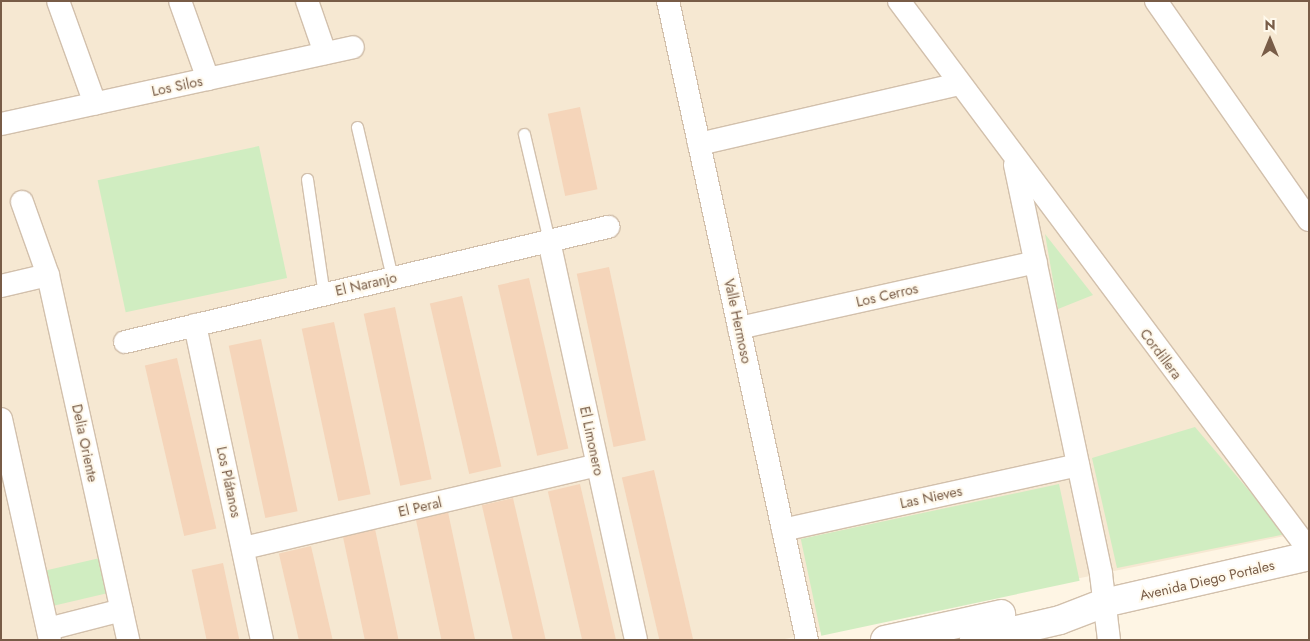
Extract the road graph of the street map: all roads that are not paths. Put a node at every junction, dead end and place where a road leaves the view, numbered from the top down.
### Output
1 (58, 1) edge
2 (180, 1) edge
3 (307, 1) edge
4 (668, 1) edge
5 (899, 1) edge
6 (1156, 1) edge
7 (353, 47) dead end
8 (325, 53) junction
9 (208, 79) junction
10 (959, 84) junction
11 (95, 104) junction
12 (1, 124) edge
13 (357, 128) dead end
14 (524, 134) dead end
15 (699, 144) junction
16 (1014, 157) junction
17 (307, 179) dead end
18 (22, 202) dead end
19 (1309, 220) edge
20 (608, 227) dead end
21 (549, 241) junction
22 (1036, 262) junction
23 (48, 275) junction
24 (392, 278) junction
25 (1, 286) edge
26 (324, 295) junction
27 (195, 325) junction
28 (739, 328) junction
29 (125, 342) dead end
30 (1, 419) edge
31 (597, 465) junction
32 (1078, 465) junction
33 (784, 530) junction
34 (244, 548) junction
35 (1309, 550) edge
36 (1309, 556) edge
37 (1104, 603) junction
38 (122, 610) junction
39 (49, 634) edge
40 (128, 640) edge
41 (262, 640) edge
42 (636, 640) edge
43 (808, 640) edge
44 (885, 640) edge
45 (974, 640) edge
46 (1109, 640) edge

1 - 11 street
2 - 9 street
3 - 8 street
4 - 15 street, Valle Hermoso
5 - 10 street, Cordillera
6 - 19 street
7 - 8 street, Los Silos
8 - 9 street, Los Silos
9 - 11 street, Los Silos
10 - 15 street
10 - 16 street, Cordillera
11 - 12 street, Los Silos
13 - 24 lane
14 - 21 lane
15 - 28 street, Valle Hermoso
16 - 22 street, Cordillera
16 - 35 street, Cordillera
17 - 26 lane
18 - 23 street, Delia Oriente
20 - 21 street, El Naranjo
21 - 24 street, El Naranjo
21 - 31 street, El Limonero
22 - 28 street, Los Cerros
22 - 32 street, Cordillera
23 - 25 street
23 - 38 street, Delia Oriente
24 - 26 street, El Naranjo
26 - 27 street, El Naranjo
27 - 29 street, El Naranjo
27 - 34 street, Los Plátanos
28 - 33 street, Valle Hermoso
30 - 39 street
31 - 34 street, El Peral
31 - 42 street, El Limonero
32 - 33 street, Las Nieves
32 - 37 street, Cordillera
33 - 43 street, Valle Hermoso
34 - 41 street, Los Plátanos
36 - 37 main road, Avenida Diego Portales
37 - 44 main road, Avenida Diego Portales
37 - 45 main road, Avenida Diego Portales
37 - 46 street, Cordillera
38 - 39 street
38 - 40 street, Delia Oriente

